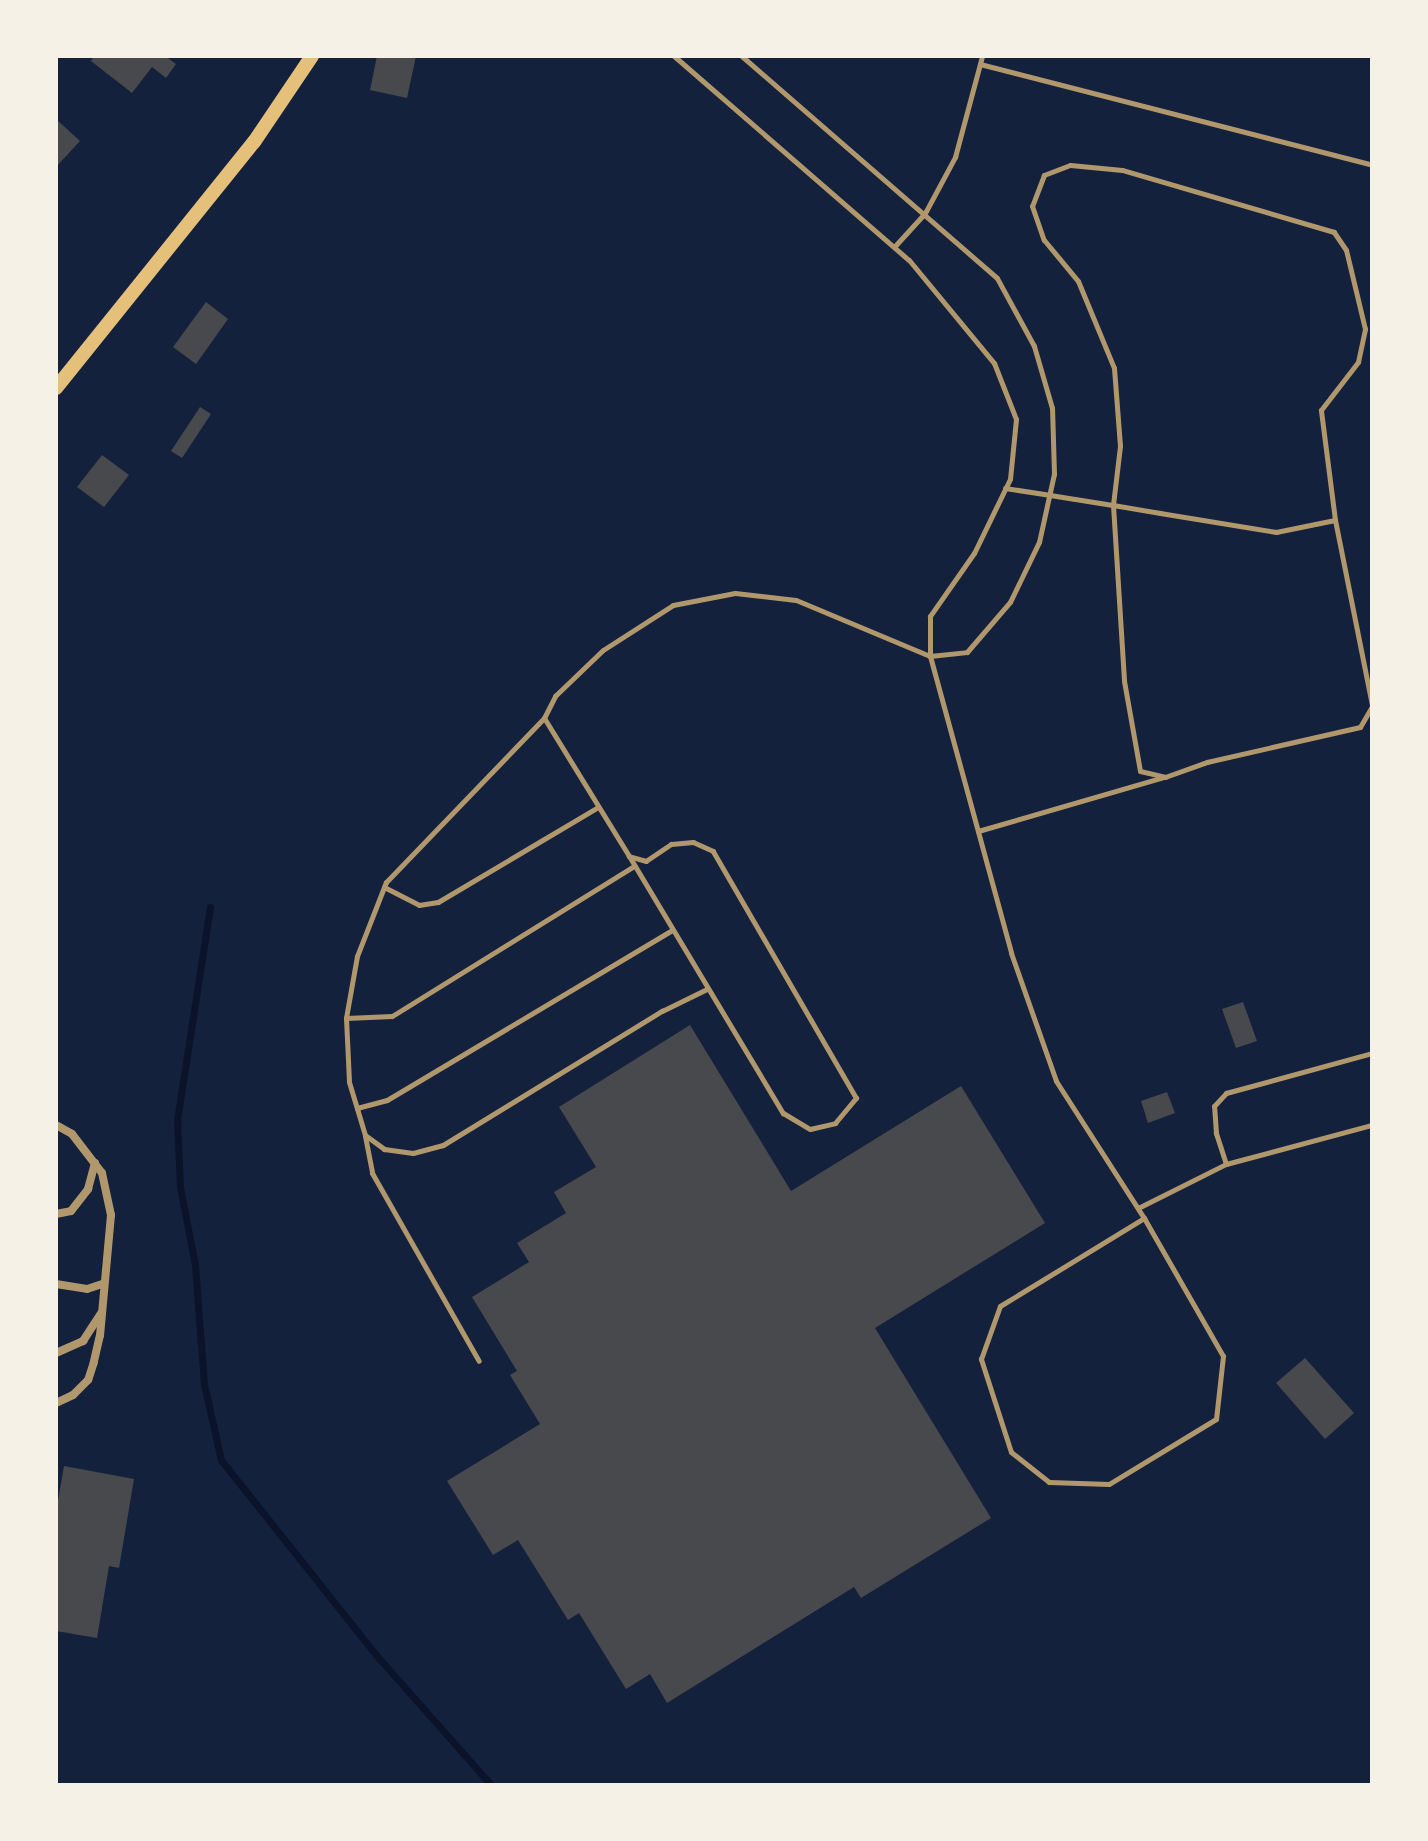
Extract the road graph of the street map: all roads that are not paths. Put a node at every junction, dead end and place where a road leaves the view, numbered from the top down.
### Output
1 (312, 56) edge
2 (674, 56) edge
3 (742, 56) edge
4 (982, 56) edge
5 (980, 64) junction
6 (1372, 165) edge
7 (925, 213) junction
8 (894, 247) junction
9 (56, 388) edge
10 (1005, 488) junction
11 (1050, 495) junction
12 (1113, 505) junction
13 (1335, 520) junction
14 (930, 656) junction
15 (1372, 706) edge
16 (544, 718) junction
17 (1165, 777) junction
18 (598, 807) junction
19 (978, 831) junction
20 (629, 856) junction
21 (634, 866) junction
22 (384, 887) junction
23 (672, 930) junction
24 (707, 989) junction
25 (346, 1018) junction
26 (1372, 1053) edge
27 (357, 1108) junction
28 (56, 1125) edge
29 (1372, 1125) edge
30 (365, 1135) junction
31 (95, 1163) junction
32 (1226, 1164) junction
33 (1138, 1208) junction
34 (56, 1214) edge
35 (1144, 1218) junction
36 (56, 1284) edge
37 (102, 1284) junction
38 (101, 1312) junction
39 (56, 1353) edge
40 (479, 1361) dead end
41 (56, 1403) edge

1 - 9 main road
2 - 8 lane
3 - 7 lane
4 - 5 lane
5 - 6 lane
5 - 7 lane
7 - 8 lane
7 - 11 lane
8 - 10 lane
10 - 11 lane
10 - 14 lane
11 - 12 lane
11 - 14 lane
12 - 13 lane
12 - 13 lane
12 - 17 lane
13 - 15 lane
14 - 16 lane
14 - 19 lane
15 - 17 lane
16 - 18 lane
16 - 22 lane
17 - 19 lane
18 - 20 lane
18 - 22 lane
19 - 33 lane
20 - 21 lane
20 - 24 lane
21 - 23 lane
21 - 25 lane
22 - 25 lane
23 - 24 lane
23 - 27 lane
24 - 30 lane
25 - 27 lane
26 - 32 lane
27 - 30 lane
28 - 31 street
29 - 32 lane
30 - 40 lane
31 - 34 street
31 - 37 street
32 - 33 lane
33 - 35 lane
35 - 35 lane
36 - 37 street
37 - 38 street
38 - 39 street
38 - 41 street

